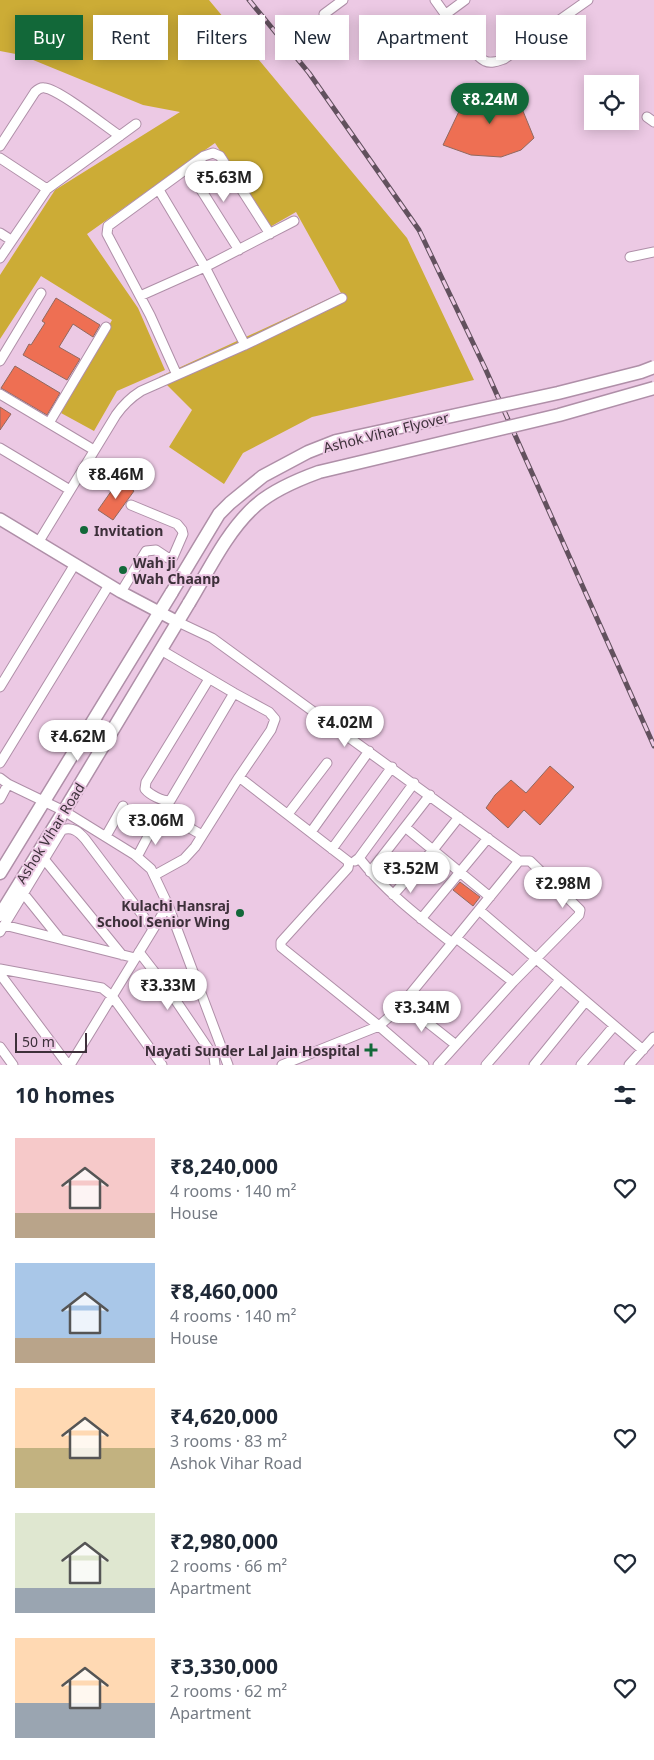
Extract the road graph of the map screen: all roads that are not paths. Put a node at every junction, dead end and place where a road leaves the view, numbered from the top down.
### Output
1 (343, 0) edge
2 (435, 0) edge
3 (465, 0) edge
4 (588, 0) edge
5 (324, 14) dead end
6 (446, 14) junction
7 (136, 124) dead end
8 (120, 136) junction
9 (0, 146) edge
10 (0, 158) edge
11 (188, 169) junction
12 (47, 189) junction
13 (159, 190) junction
14 (294, 221) dead end
15 (0, 233) edge
16 (270, 234) junction
17 (11, 240) junction
18 (239, 250) junction
19 (654, 252) edge
20 (630, 257) dead end
21 (0, 258) edge
22 (205, 267) junction
23 (41, 293) dead end
24 (140, 296) junction
25 (342, 298) dead end
26 (106, 327) dead end
27 (245, 345) junction
28 (0, 361) edge
29 (654, 367) edge
30 (177, 375) junction
31 (654, 388) edge
32 (0, 394) edge
33 (49, 424) junction
34 (0, 448) edge
35 (94, 450) junction
36 (70, 490) junction
37 (131, 505) dead end
38 (0, 519) edge
39 (38, 543) junction
40 (74, 564) junction
41 (109, 584) junction
42 (121, 592) junction
43 (159, 613) junction
44 (178, 622) junction
45 (161, 650) junction
46 (209, 679) junction
47 (0, 687) edge
48 (234, 693) junction
49 (369, 750) junction
50 (0, 763) edge
51 (327, 763) dead end
52 (392, 767) junction
53 (239, 777) junction
54 (4, 781) edge
55 (414, 783) junction
56 (430, 795) junction
57 (0, 799) edge
58 (45, 800) junction
59 (123, 806) dead end
60 (64, 811) junction
61 (288, 814) junction
62 (459, 817) junction
63 (179, 822) dead end
64 (155, 823) dead end
65 (405, 827) junction
66 (311, 832) junction
67 (106, 836) junction
68 (202, 836) junction
69 (488, 838) junction
70 (332, 848) junction
71 (433, 850) junction
72 (137, 857) junction
73 (359, 858) junction
74 (44, 859) junction
75 (519, 861) junction
76 (349, 862) junction
77 (370, 872) junction
78 (0, 873) edge
79 (460, 873) junction
80 (155, 875) junction
81 (23, 893) junction
82 (394, 895) junction
83 (490, 897) junction
84 (168, 905) junction
85 (479, 910) junction
86 (421, 919) junction
87 (1, 924) edge
88 (153, 929) junction
89 (60, 940) junction
90 (454, 940) junction
91 (122, 955) junction
92 (137, 955) junction
93 (536, 958) junction
94 (0, 969) edge
95 (0, 974) edge
96 (560, 980) junction
97 (513, 982) junction
98 (112, 996) junction
99 (585, 1002) junction
100 (403, 1003) junction
101 (379, 1026) junction
102 (614, 1026) junction
103 (654, 1036) edge
104 (456, 1045) junction
105 (0, 1047) edge
106 (642, 1050) junction
107 (13, 1065) edge
108 (69, 1065) edge
109 (162, 1065) edge
110 (216, 1065) edge
111 (228, 1065) edge
112 (282, 1065) edge
113 (424, 1065) edge
114 (438, 1065) edge
115 (486, 1065) edge
116 (534, 1065) edge
117 (581, 1065) edge
118 (629, 1065) edge

1 - 5 street
2 - 6 street
3 - 6 street
4 - 6 street
7 - 8 street
8 - 9 street
8 - 12 street
10 - 12 street
11 - 13 street
11 - 16 street
11 - 18 street
12 - 17 street
13 - 22 street
13 - 24 street
14 - 16 street
15 - 17 street
16 - 18 street
17 - 21 street
18 - 22 street
19 - 20 street
22 - 24 street
22 - 27 street
23 - 28 street
24 - 30 street
25 - 27 street
26 - 33 street
27 - 30 street
29 - 43 main road, Ashok Vihar Flyover, bridge
30 - 35 street
31 - 44 main road, Ashok Vihar Flyover, bridge
32 - 33 street
33 - 35 street
34 - 36 street
35 - 36 street
36 - 39 street
37 - 42 street
38 - 39 street
39 - 40 street
40 - 41 street
40 - 47 street
41 - 42 street
41 - 50 street
42 - 43 street
43 - 44 street
43 - 58 main road, Ashok Vihar Road
44 - 45 main road, Ashok Vihar Road
44 - 49 street
45 - 46 street
45 - 60 main road, Ashok Vihar Road
46 - 48 street
46 - 48 street
48 - 53 street
49 - 52 street
49 - 66 street
51 - 61 street
52 - 55 street
52 - 70 street
53 - 61 street
53 - 68 street
54 - 57 street
54 - 58 street
55 - 56 street
55 - 73 street
56 - 62 street
56 - 65 street
58 - 60 street
58 - 78 main road, Ashok Vihar Road
59 - 67 street
60 - 67 street
60 - 87 main road, Ashok Vihar Road
61 - 66 street
62 - 69 street
62 - 71 street
63 - 68 street
64 - 72 street
65 - 71 street
65 - 77 street
66 - 70 street
67 - 72 street
68 - 80 street
69 - 75 street
69 - 79 street
70 - 76 street
71 - 79 street
71 - 82 street
72 - 80 street
73 - 76 street
73 - 77 street
74 - 81 street
74 - 88 street
74 - 91 street
75 - 83 street
75 - 93 street
76 - 101 street
77 - 82 street
79 - 83 street
79 - 86 street
80 - 84 street
81 - 87 street
81 - 89 street
82 - 86 street
83 - 85 street
84 - 88 street
84 - 111 street
85 - 90 street
85 - 93 street
86 - 90 street
87 - 89 street
88 - 92 street
89 - 91 street
90 - 97 street
90 - 100 street
91 - 92 street
92 - 98 street
92 - 110 street
93 - 96 street
93 - 97 street
94 - 98 street
95 - 108 street
96 - 99 street
96 - 115 street
97 - 104 street
98 - 108 street
98 - 109 street
99 - 102 street
99 - 116 street
100 - 101 street
100 - 104 street
101 - 112 street
101 - 113 street
102 - 106 street
102 - 117 street
103 - 106 street
104 - 114 street
105 - 107 street
106 - 118 street

